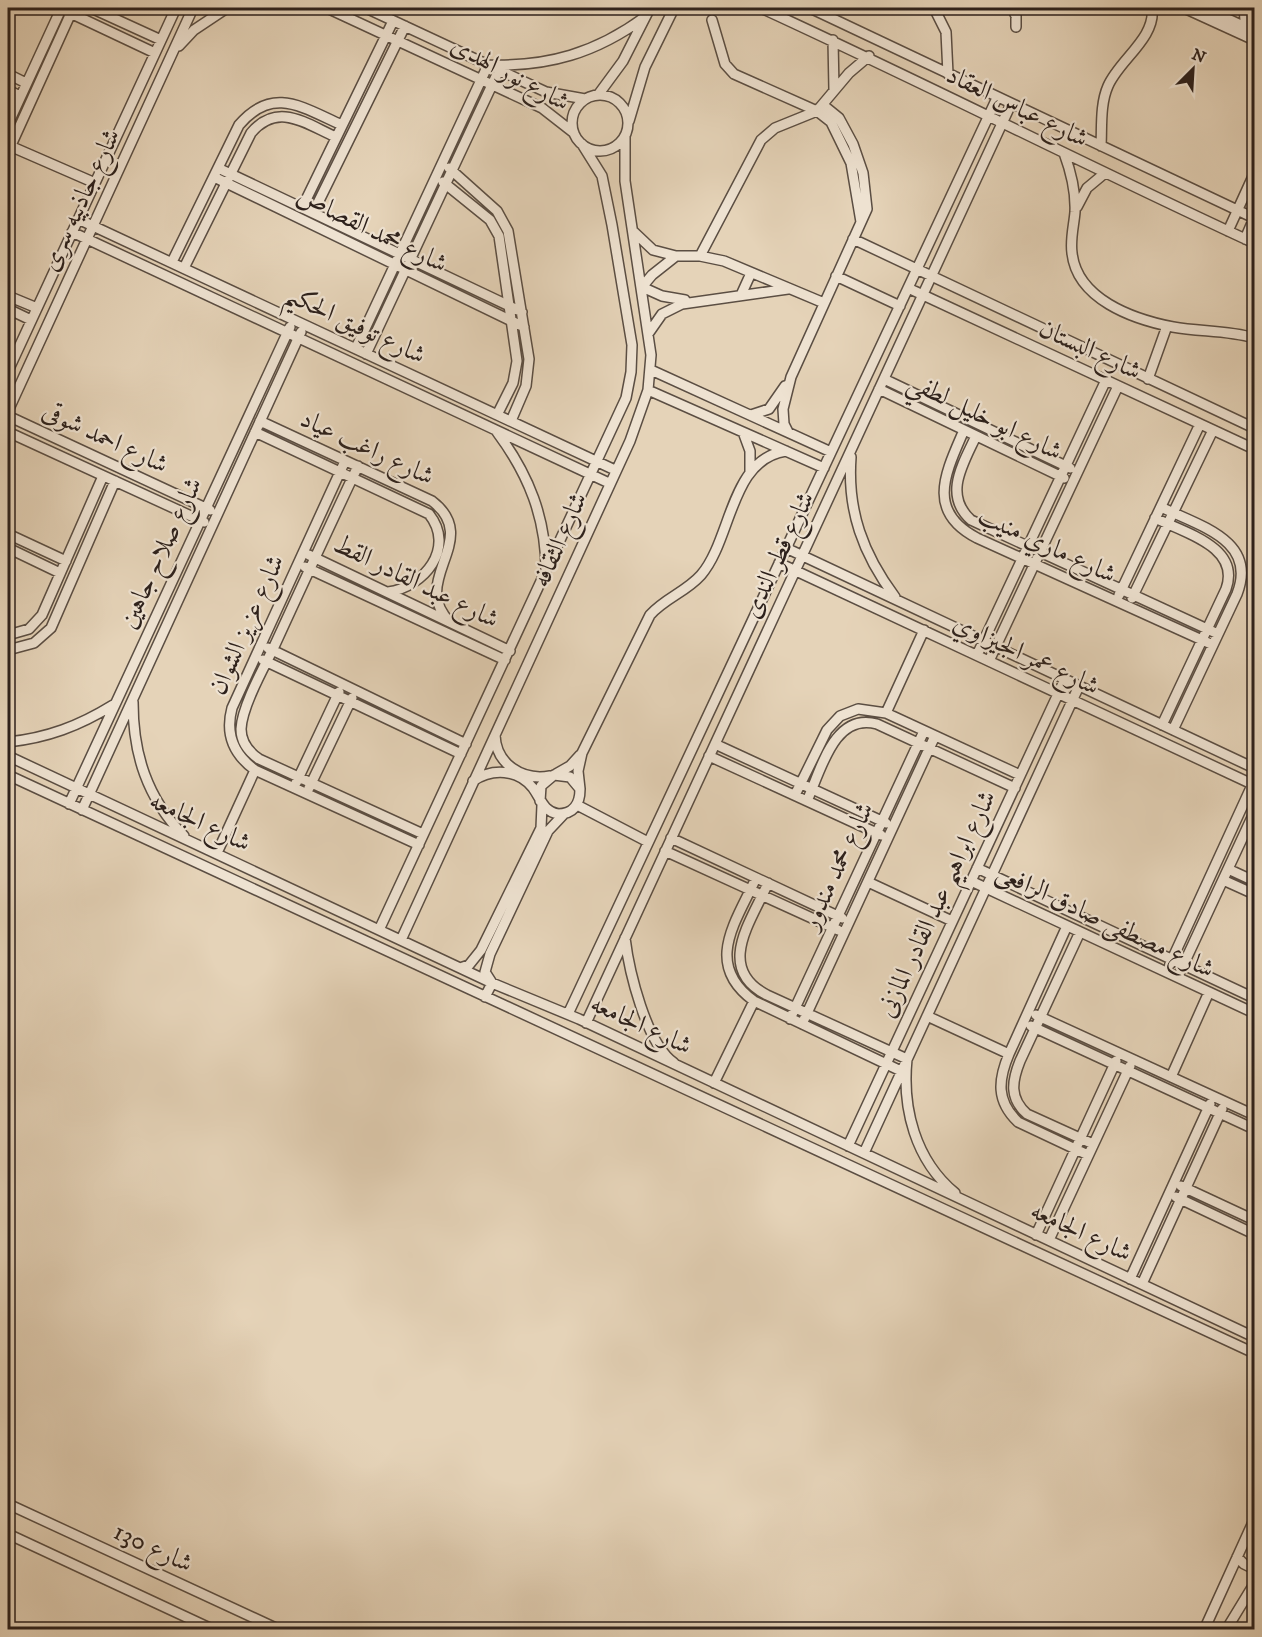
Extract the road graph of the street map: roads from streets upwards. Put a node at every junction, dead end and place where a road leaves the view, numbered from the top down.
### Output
1 (60, 8) edge
2 (91, 8) edge
3 (176, 8) edge
4 (193, 8) edge
5 (227, 8) edge
6 (327, 8) edge
7 (366, 8) edge
8 (650, 8) edge
9 (674, 8) edge
10 (761, 8) edge
11 (810, 8) edge
12 (934, 8) edge
13 (1012, 8) edge
14 (1152, 8) edge
15 (1184, 8) edge
16 (1204, 8) edge
17 (1231, 8) edge
18 (1244, 8) edge
19 (1214, 12) junction
20 (71, 14) junction
21 (645, 17) junction
22 (712, 20) dead end
23 (393, 21) junction
24 (405, 26) junction
25 (1016, 27) dead end
26 (1253, 33) edge
27 (386, 35) junction
28 (161, 40) junction
29 (398, 40) junction
30 (833, 40) junction
31 (155, 53) junction
32 (869, 56) junction
33 (168, 63) junction
34 (489, 65) junction
35 (499, 70) junction
36 (8, 74) edge
37 (948, 74) junction
38 (482, 80) junction
39 (26, 83) junction
40 (492, 85) junction
41 (8, 90) edge
42 (834, 90) junction
43 (598, 95) junction
44 (20, 96) junction
45 (998, 98) junction
46 (585, 99) junction
47 (273, 102) junction
48 (1011, 104) junction
49 (820, 108) junction
50 (276, 116) junction
51 (988, 117) junction
52 (344, 122) junction
53 (8, 124) edge
54 (357, 124) junction
55 (1002, 124) junction
56 (626, 131) junction
57 (574, 133) junction
58 (116, 136) junction
59 (336, 137) junction
60 (130, 143) junction
61 (582, 144) junction
62 (1101, 146) junction
63 (9, 149) edge
64 (1064, 153) junction
65 (442, 165) junction
66 (452, 170) junction
67 (216, 172) junction
68 (1105, 173) junction
69 (1254, 174) edge
70 (228, 178) junction
71 (435, 179) junction
72 (95, 183) junction
73 (446, 184) junction
74 (302, 208) junction
75 (1238, 210) junction
76 (1075, 212) junction
77 (313, 213) junction
78 (1254, 218) edge
79 (78, 219) junction
80 (92, 225) junction
81 (633, 231) junction
82 (1228, 231) junction
83 (72, 232) junction
84 (86, 239) junction
85 (853, 239) junction
86 (1250, 241) edge
87 (400, 254) junction
88 (676, 256) junction
89 (700, 256) junction
90 (411, 259) junction
91 (172, 262) junction
92 (395, 264) junction
93 (184, 268) junction
94 (406, 270) junction
95 (916, 270) junction
96 (751, 273) junction
97 (836, 276) junction
98 (931, 277) junction
99 (642, 287) junction
100 (908, 288) junction
101 (790, 289) junction
102 (741, 295) junction
103 (923, 295) junction
104 (8, 296) edge
105 (694, 301) junction
106 (824, 303) junction
107 (509, 306) junction
108 (900, 306) junction
109 (37, 308) junction
110 (8, 309) edge
111 (522, 312) junction
112 (31, 320) junction
113 (293, 320) junction
114 (512, 321) junction
115 (304, 325) junction
116 (1167, 326) junction
117 (524, 327) junction
118 (287, 333) junction
119 (648, 334) junction
120 (298, 338) junction
121 (1254, 338) edge
122 (356, 348) junction
123 (366, 354) junction
124 (651, 370) junction
125 (8, 371) edge
126 (791, 376) junction
127 (884, 379) junction
128 (1148, 379) junction
129 (1106, 380) junction
130 (1118, 386) junction
131 (879, 389) junction
132 (648, 390) junction
133 (8, 411) edge
134 (497, 415) junction
135 (751, 415) junction
136 (8, 416) edge
137 (260, 421) junction
138 (511, 421) junction
139 (1200, 424) junction
140 (1254, 429) edge
141 (496, 430) junction
142 (964, 430) junction
143 (1213, 430) junction
144 (8, 432) edge
145 (255, 432) junction
146 (743, 432) junction
147 (788, 432) junction
148 (976, 436) junction
149 (851, 449) junction
150 (1254, 449) edge
151 (786, 452) junction
152 (831, 452) junction
153 (345, 460) junction
154 (598, 462) junction
155 (358, 466) junction
156 (1066, 466) junction
157 (824, 468) junction
158 (615, 470) junction
159 (750, 471) junction
160 (340, 472) junction
161 (1077, 472) junction
162 (592, 475) junction
163 (103, 476) junction
164 (1061, 477) junction
165 (352, 478) junction
166 (115, 481) junction
167 (1072, 482) junction
168 (609, 483) junction
169 (1161, 507) junction
170 (206, 508) junction
171 (218, 513) junction
172 (1173, 513) junction
173 (1155, 518) junction
174 (200, 520) junction
175 (1167, 524) junction
176 (212, 526) junction
177 (8, 534) edge
178 (1028, 547) junction
179 (786, 548) junction
180 (8, 549) edge
181 (303, 552) junction
182 (1040, 552) junction
183 (802, 555) junction
184 (315, 557) junction
185 (1023, 558) junction
186 (66, 561) junction
187 (298, 563) junction
188 (779, 563) junction
189 (1035, 563) junction
190 (309, 569) junction
191 (795, 570) junction
192 (60, 573) junction
193 (546, 574) junction
194 (1121, 590) junction
195 (388, 592) junction
196 (1133, 595) junction
197 (896, 599) junction
198 (1116, 600) junction
199 (1128, 606) junction
200 (450, 622) junction
201 (1207, 629) junction
202 (924, 630) junction
203 (1218, 634) junction
204 (8, 635) edge
205 (1202, 640) junction
206 (984, 641) junction
207 (261, 644) junction
208 (1213, 645) junction
209 (996, 646) junction
210 (8, 650) edge
211 (272, 650) junction
212 (508, 655) junction
213 (977, 655) junction
214 (255, 656) junction
215 (266, 661) junction
216 (989, 661) junction
217 (1065, 679) junction
218 (342, 684) junction
219 (1079, 686) junction
220 (355, 690) junction
221 (1059, 693) junction
222 (337, 695) junction
223 (133, 698) junction
224 (1073, 700) junction
225 (350, 701) junction
226 (113, 705) junction
227 (886, 713) junction
228 (1162, 725) junction
229 (1173, 730) junction
230 (924, 731) junction
231 (495, 734) junction
232 (935, 736) junction
233 (8, 742) edge
234 (918, 743) junction
235 (466, 744) junction
236 (715, 744) junction
237 (929, 749) junction
238 (582, 753) junction
239 (461, 754) junction
240 (8, 756) edge
241 (710, 756) junction
242 (1254, 768) edge
243 (255, 770) junction
244 (553, 775) junction
245 (1020, 775) junction
246 (8, 776) edge
247 (299, 778) junction
248 (473, 782) junction
249 (311, 783) junction
250 (801, 784) junction
251 (1254, 784) edge
252 (76, 787) junction
253 (294, 787) junction
254 (1015, 788) junction
255 (580, 789) junction
256 (812, 789) junction
257 (307, 793) junction
258 (90, 794) junction
259 (795, 795) junction
260 (807, 801) junction
261 (541, 803) junction
262 (69, 804) junction
263 (577, 805) junction
264 (82, 810) junction
265 (1254, 813) edge
266 (564, 814) junction
267 (882, 822) junction
268 (893, 827) junction
269 (876, 833) junction
270 (423, 834) junction
271 (671, 838) junction
272 (888, 838) junction
273 (188, 839) junction
274 (648, 842) junction
275 (419, 845) junction
276 (665, 851) junction
277 (217, 853) junction
278 (977, 868) junction
279 (1228, 869) junction
280 (992, 875) junction
281 (756, 878) junction
282 (1223, 880) junction
283 (971, 881) junction
284 (1254, 881) edge
285 (868, 882) junction
286 (768, 884) junction
287 (986, 888) junction
288 (751, 890) junction
289 (1254, 894) edge
290 (763, 896) junction
291 (838, 916) junction
292 (850, 921) junction
293 (952, 921) junction
294 (1067, 926) junction
295 (833, 928) junction
296 (379, 930) junction
297 (1080, 932) junction
298 (844, 933) junction
299 (625, 938) junction
300 (401, 940) junction
301 (1172, 959) junction
302 (1184, 965) junction
303 (460, 968) junction
304 (1166, 972) junction
305 (1177, 978) junction
306 (492, 983) junction
307 (1209, 992) junction
308 (485, 997) junction
309 (1254, 998) edge
310 (754, 1001) junction
311 (795, 1008) junction
312 (1028, 1011) junction
313 (807, 1013) junction
314 (568, 1014) junction
315 (1254, 1014) edge
316 (927, 1016) junction
317 (1040, 1017) junction
318 (790, 1019) junction
319 (1023, 1022) junction
320 (586, 1023) junction
321 (802, 1024) junction
322 (1035, 1028) junction
323 (891, 1052) junction
324 (1120, 1053) junction
325 (1009, 1054) junction
326 (907, 1059) junction
327 (1132, 1059) junction
328 (886, 1063) junction
329 (1114, 1065) junction
330 (681, 1067) junction
331 (1127, 1070) junction
332 (901, 1071) junction
333 (1171, 1077) junction
334 (714, 1083) junction
335 (1214, 1097) junction
336 (1226, 1102) junction
337 (1209, 1108) junction
338 (1220, 1113) junction
339 (1254, 1115) edge
340 (1254, 1129) edge
341 (1079, 1138) junction
342 (1093, 1144) junction
343 (848, 1146) junction
344 (1074, 1149) junction
345 (864, 1153) junction
346 (1088, 1155) junction
347 (1174, 1183) junction
348 (1186, 1188) junction
349 (1169, 1194) junction
350 (1180, 1199) junction
351 (972, 1204) junction
352 (1254, 1220) edge
353 (1254, 1234) edge
354 (1036, 1235) junction
355 (1049, 1240) junction
356 (1130, 1279) junction
357 (1142, 1284) junction
358 (1229, 1325) junction
359 (1254, 1337) edge
360 (1222, 1338) junction
361 (1254, 1353) edge
362 (8, 1504) edge
363 (1254, 1520) edge
364 (8, 1534) edge
365 (1237, 1557) junction
366 (1254, 1569) edge
367 (1254, 1584) edge
368 (214, 1629) edge
369 (280, 1629) edge
370 (1204, 1629) edge
371 (1226, 1629) edge

1 - 20 street
1 - 39 street
2 - 28 street
3 - 28 street, شارع جاذبيه سرى
4 - 33 street, شارع جاذبيه سرى
5 - 33 street
6 - 27 street, شارع نور الهدى
7 - 23 street, شارع نور الهدى
8 - 21 street
9 - 56 street, شارع الثقافه
10 - 30 street, شارع عباس العقاد
11 - 37 street, شارع عباس العقاد
12 - 37 street
13 - 25 street
14 - 62 street
15 - 26 street
16 - 19 street
17 - 19 street
18 - 26 street
19 - 26 street
20 - 31 street
20 - 63 street
21 - 34 street
21 - 43 street
22 - 49 street
23 - 24 street, شارع نور الهدى
23 - 27 street
24 - 29 street
24 - 34 street, شارع نور الهدى
27 - 29 street, شارع نور الهدى
27 - 52 street
28 - 31 street, شارع جاذبيه سرى
29 - 38 street, شارع نور الهدى
29 - 54 street
30 - 32 street, شارع عباس العقاد
30 - 42 street
31 - 58 street, شارع جاذبيه سرى
32 - 42 street
32 - 51 street, شارع عباس العقاد
33 - 60 street, شارع جاذبيه سرى
34 - 35 street, شارع نور الهدى
34 - 38 street
35 - 40 street
35 - 46 street, شارع نور الهدى
36 - 39 street
37 - 45 street, شارع عباس العقاد
38 - 40 street, شارع نور الهدى
38 - 65 street
39 - 44 street
40 - 57 street, شارع نور الهدى
40 - 66 street
41 - 44 street
42 - 49 street
43 - 46 street
43 - 56 street
44 - 53 street
45 - 48 street, شارع عباس العقاد
45 - 51 street, شارع قطر الندى
46 - 57 street
47 - 50 street
47 - 52 street
47 - 67 street
48 - 55 street, شارع قطر الندى
48 - 62 street, شارع عباس العقاد
49 - 85 street
49 - 89 street
50 - 59 street
50 - 70 street
51 - 55 street, شارع عباس العقاد
51 - 95 street, شارع قطر الندى
52 - 54 street
52 - 59 street
54 - 77 street
55 - 64 street, شارع عباس العقاد
55 - 98 street, شارع قطر الندى
56 - 61 street
56 - 81 street, شارع الثقافه
57 - 61 street
58 - 60 street
58 - 72 street, شارع جاذبيه سرى
59 - 74 street
60 - 80 street, شارع جاذبيه سرى
61 - 154 street, شارع الثقافه
62 - 75 street, شارع عباس العقاد
63 - 72 street
64 - 68 street, شارع عباس العقاد
64 - 76 street
65 - 66 street
65 - 71 street
66 - 73 street
66 - 111 street
67 - 70 street, شارع محمد القصاص
67 - 91 street
68 - 76 street
68 - 82 street, شارع عباس العقاد
69 - 75 street
70 - 74 street, شارع محمد القصاص
70 - 92 street, شارع محمد القصاص
70 - 93 street
71 - 73 street
71 - 87 street
72 - 79 street, شارع جاذبيه سرى
73 - 90 street
73 - 107 street
74 - 77 street, شارع محمد القصاص
75 - 78 street, شارع عباس العقاد
75 - 82 street
76 - 116 street
77 - 87 street, شارع محمد القصاص
78 - 86 street
79 - 80 street, شارع توفيق الحكيم
79 - 83 street, شارع جاذبيه سرى
80 - 84 street, شارع جاذبيه سرى
80 - 91 street, شارع توفيق الحكيم
81 - 88 street
81 - 99 street, شارع الثقافه
82 - 86 street, شارع عباس العقاد
83 - 84 street, شارع توفيق الحكيم
83 - 109 street, شارع جاذبيه سرى
84 - 118 street, شارع توفيق الحكيم
84 - 133 street, شارع جاذبيه سرى
85 - 95 street, شارع البستان
85 - 97 street
87 - 90 street, شارع محمد القصاص
87 - 92 street
88 - 89 street
88 - 99 street
89 - 96 street
90 - 94 street
90 - 107 street, شارع محمد القصاص
91 - 93 street, شارع توفيق الحكيم
92 - 94 street, شارع محمد القصاص
92 - 122 street
93 - 113 street, شارع توفيق الحكيم
94 - 114 street, شارع محمد القصاص
94 - 123 street
95 - 98 street, شارع البستان
95 - 100 street, شارع قطر الندى
96 - 101 street
96 - 102 street
97 - 106 street
97 - 108 street
98 - 103 street, شارع قطر الندى
98 - 128 street, شارع البستان
99 - 105 street
99 - 119 street, شارع الثقافه
100 - 103 street, شارع البستان
100 - 108 street, شارع قطر الندى
101 - 102 street
101 - 106 street
102 - 105 street
103 - 127 street, شارع قطر الندى
103 - 129 street, شارع البستان
104 - 109 street
105 - 119 street
106 - 126 street
107 - 111 street, شارع محمد القصاص
107 - 114 street
108 - 152 street, شارع قطر الندى
109 - 112 street, شارع جاذبيه سرى
110 - 112 street
111 - 117 street
112 - 125 street, شارع جاذبيه سرى
113 - 115 street, شارع توفيق الحكيم
113 - 118 street, شارع صلاح جاهين
114 - 117 street, شارع محمد القصاص
114 - 134 street
115 - 120 street, شارع صلاح جاهين
115 - 122 street, شارع توفيق الحكيم
116 - 121 street
116 - 128 street
117 - 138 street
118 - 120 street, شارع توفيق الحكيم
118 - 170 street, شارع صلاح جاهين
119 - 124 street, شارع الثقافه
120 - 137 street, شارع صلاح جاهين
120 - 141 street, شارع توفيق الحكيم
122 - 123 street, شارع توفيق الحكيم
123 - 134 street, شارع توفيق الحكيم
124 - 132 street, شارع الثقافه
124 - 135 street
126 - 135 street
126 - 147 street
127 - 131 street, شارع قطر الندى
127 - 156 street, شارع ابو خليل لطفي
128 - 140 street, شارع البستان
129 - 130 street, شارع البستان
129 - 156 street
130 - 139 street, شارع البستان
130 - 161 street
131 - 142 street, شارع ابو خليل لطفي
131 - 149 street, شارع قطر الندى
132 - 146 street
132 - 158 street, شارع الثقافه
134 - 138 street, شارع توفيق الحكيم
135 - 147 street
136 - 170 street, شارع احمد شوقى
137 - 145 street, شارع صلاح جاهين
137 - 153 street, شارع راغب عياد
138 - 154 street, شارع توفيق الحكيم
139 - 143 street, شارع البستان
139 - 169 street
141 - 162 street, شارع توفيق الحكيم
141 - 193 street
142 - 148 street, شارع ابو خليل لطفي
142 - 185 street, شارع ماري منيب
143 - 150 street, شارع البستان
143 - 172 street
144 - 163 street, شارع احمد شوقى
145 - 160 street, شارع راغب عياد
145 - 171 street, شارع صلاح جاهين
146 - 151 street
146 - 159 street
147 - 152 street
148 - 164 street, شارع ابو خليل لطفي
148 - 178 street, شارع ماري منيب
149 - 183 street, شارع قطر الندى
149 - 197 street
151 - 157 street
151 - 159 street
152 - 157 street, شارع قطر الندى
153 - 155 street, شارع راغب عياد
153 - 160 street, شارع عزيز الشوان
154 - 158 street, شارع توفيق الحكيم
154 - 162 street, شارع الثقافه
155 - 165 street, شارع عزيز الشوان
155 - 200 street, شارع راغب عياد
156 - 161 street, شارع ابو خليل لطفي
156 - 164 street
157 - 179 street, شارع قطر الندى
158 - 168 street, شارع الثقافه
159 - 238 street
160 - 165 street, شارع راغب عياد
160 - 181 street, شارع عزيز الشوان
161 - 167 street
162 - 168 street, شارع توفيق الحكيم
162 - 193 street, شارع الثقافه
163 - 166 street, شارع احمد شوقى
163 - 186 street
164 - 167 street, شارع ابو خليل لطفي
164 - 178 street
165 - 184 street, شارع عزيز الشوان
165 - 195 street, شارع راغب عياد
166 - 174 street, شارع احمد شوقى
166 - 210 street
167 - 182 street
168 - 231 street, شارع الثقافه
169 - 172 street
169 - 173 street
170 - 171 street, شارع احمد شوقى
170 - 174 street, شارع صلاح جاهين
171 - 176 street, شارع صلاح جاهين
172 - 175 street
172 - 203 street
173 - 175 street
173 - 194 street
174 - 176 street, شارع احمد شوقى
174 - 226 street, شارع صلاح جاهين
175 - 196 street
175 - 201 street
176 - 223 street, شارع صلاح جاهين
177 - 186 street
178 - 182 street, شارع ماري منيب
178 - 185 street
179 - 183 street, شارع عمر الجيزاوي
179 - 188 street, شارع قطر الندى
180 - 192 street
181 - 184 street, شارع عبد القادر القط
181 - 187 street, شارع عزيز الشوان
182 - 189 street
182 - 194 street, شارع ماري منيب
183 - 191 street, شارع قطر الندى
183 - 197 street, شارع عمر الجيزاوي
184 - 190 street, شارع عزيز الشوان
184 - 195 street, شارع عبد القادر القط
185 - 189 street, شارع ماري منيب
185 - 206 street
186 - 192 street
187 - 190 street, شارع عبد القادر القط
187 - 207 street, شارع عزيز الشوان
188 - 191 street, شارع عمر الجيزاوي
188 - 274 street, شارع قطر الندى
189 - 198 street, شارع ماري منيب
189 - 209 street
190 - 211 street, شارع عزيز الشوان
190 - 212 street, شارع عبد القادر القط
191 - 202 street, شارع عمر الجيزاوي
191 - 236 street, شارع قطر الندى
192 - 204 street
193 - 212 street, شارع الثقافه
194 - 196 street, شارع ماري منيب
194 - 198 street
195 - 200 street, شارع عبد القادر القط
196 - 199 street
196 - 201 street, شارع ماري منيب
197 - 206 street, شارع عمر الجيزاوي
198 - 199 street, شارع ماري منيب
199 - 205 street, شارع ماري منيب
200 - 212 street, شارع عبد القادر القط
201 - 203 street, شارع ماري منيب
201 - 205 street
202 - 213 street, شارع عمر الجيزاوي
202 - 227 street
203 - 208 street
205 - 208 street, شارع ماري منيب
205 - 228 street
206 - 209 street, شارع عمر الجيزاوي
206 - 213 street
207 - 211 street
207 - 214 street, شارع عزيز الشوان
208 - 229 street
209 - 216 street
209 - 217 street, شارع عمر الجيزاوي
211 - 215 street, شارع عزيز الشوان
211 - 218 street
212 - 235 street, شارع الثقافه
213 - 216 street, شارع عمر الجيزاوي
214 - 215 street
214 - 243 street, شارع عزيز الشوان
215 - 222 street
215 - 247 street, شارع عزيز الشوان
216 - 221 street, شارع عمر الجيزاوي
217 - 219 street, شارع عمر الجيزاوي
217 - 221 street, شارع ابراهيم عبد القادر المازنى
218 - 220 street
218 - 222 street
219 - 224 street, شارع ابراهيم عبد القادر المازنى
219 - 228 street, شارع عمر الجيزاوي
220 - 225 street
220 - 235 street
221 - 224 street, شارع عمر الجيزاوي
221 - 245 street, شارع ابراهيم عبد القادر المازنى
222 - 225 street
222 - 247 street
223 - 258 street, شارع صلاح جاهين
223 - 273 street
224 - 251 street, شارع عمر الجيزاوي
224 - 280 street, شارع ابراهيم عبد القادر المازنى
225 - 239 street
225 - 249 street
226 - 233 street
226 - 252 street, شارع صلاح جاهين
227 - 230 street
227 - 250 street
228 - 229 street, شارع عمر الجيزاوي
229 - 242 street, شارع عمر الجيزاوي
230 - 232 street
230 - 234 street, شارع محمد مندور
231 - 244 street
231 - 248 street, شارع الثقافه
232 - 237 street, شارع محمد مندور
232 - 245 street
234 - 237 street
234 - 256 street
234 - 267 street, شارع محمد مندور
235 - 239 street, شارع الثقافه
236 - 241 street, شارع قطر الندى
236 - 250 street
237 - 254 street
237 - 268 street, شارع محمد مندور
238 - 244 street
238 - 255 street
239 - 270 street, شارع الثقافه
240 - 252 street, شارع الجامعه
241 - 259 street
241 - 271 street, شارع قطر الندى
243 - 253 street, شارع عزيز الشوان
243 - 277 street
244 - 255 street
244 - 261 street
245 - 254 street, شارع ابراهيم عبد القادر المازنى
246 - 262 street, شارع الجامعه
247 - 249 street, شارع عزيز الشوان
247 - 253 street
248 - 261 street
248 - 300 street, شارع الثقافه
249 - 257 street
249 - 270 street, شارع عزيز الشوان
250 - 256 street
250 - 259 street
251 - 301 street
252 - 258 street, شارع الجامعه
252 - 262 street, شارع صلاح جاهين
253 - 257 street, شارع عزيز الشوان
254 - 278 street, شارع ابراهيم عبد القادر المازنى
255 - 263 street
256 - 260 street
256 - 267 street
257 - 275 street, شارع عزيز الشوان
258 - 264 street, شارع صلاح جاهين
258 - 273 street, شارع الجامعه
259 - 260 street
260 - 269 street
261 - 266 street
261 - 303 street
262 - 264 street, شارع الجامعه
263 - 266 street
263 - 274 street
264 - 308 street, شارع الجامعه
265 - 279 street
266 - 306 street
267 - 268 street
267 - 269 street, شارع محمد مندور
268 - 272 street, شارع محمد مندور
269 - 272 street
269 - 291 street, شارع محمد مندور
270 - 275 street, شارع الثقافه
271 - 276 street, شارع قطر الندى
271 - 281 street
272 - 285 street, شارع محمد مندور
273 - 277 street, شارع الجامعه
274 - 314 street, شارع قطر الندى
275 - 296 street, شارع الثقافه
276 - 288 street
276 - 299 street, شارع قطر الندى
277 - 296 street, شارع الجامعه
278 - 280 street, شارع مصطفى صادق الرافعى
278 - 283 street, شارع ابراهيم عبد القادر المازنى
279 - 282 street
279 - 284 street
280 - 287 street, شارع ابراهيم عبد القادر المازنى
280 - 301 street, شارع مصطفى صادق الرافعى
281 - 286 street
281 - 288 street
282 - 289 street
282 - 302 street
283 - 287 street, شارع مصطفى صادق الرافعى
283 - 293 street, شارع ابراهيم عبد القادر المازنى
285 - 292 street, شارع محمد مندور
285 - 293 street
286 - 290 street
286 - 291 street
287 - 294 street, شارع مصطفى صادق الرافعى
287 - 316 street, شارع ابراهيم عبد القادر المازنى
288 - 290 street
288 - 310 street
290 - 295 street
290 - 311 street
291 - 292 street
291 - 295 street, شارع محمد مندور
292 - 298 street, شارع محمد مندور
293 - 323 street, شارع ابراهيم عبد القادر المازنى
294 - 297 street, شارع مصطفى صادق الرافعى
294 - 312 street
295 - 298 street
295 - 311 street, شارع محمد مندور
296 - 300 street, شارع الجامعه
297 - 304 street, شارع مصطفى صادق الرافعى
297 - 317 street
298 - 313 street, شارع محمد مندور
299 - 320 street, شارع قطر الندى
299 - 330 street
300 - 303 street, شارع الجامعه
301 - 302 street, شارع مصطفى صادق الرافعى
301 - 304 street
302 - 305 street
302 - 309 street, شارع مصطفى صادق الرافعى
303 - 306 street, شارع الجامعه
304 - 305 street, شارع مصطفى صادق الرافعى
305 - 307 street, شارع مصطفى صادق الرافعى
306 - 308 street
306 - 314 street, شارع الجامعه
307 - 315 street, شارع مصطفى صادق الرافعى
307 - 333 street
308 - 360 street, شارع الجامعه
310 - 318 street
310 - 334 street
311 - 313 street
311 - 318 street, شارع محمد مندور
312 - 317 street
312 - 319 street
313 - 321 street, شارع محمد مندور
313 - 323 street
314 - 320 street, شارع الجامعه
316 - 325 street
316 - 326 street, شارع ابراهيم عبد القادر المازنى
317 - 322 street
317 - 324 street
318 - 321 street
319 - 322 street
319 - 325 street
320 - 330 street, شارع الجامعه
321 - 328 street
322 - 329 street
322 - 341 street
323 - 326 street
323 - 328 street, شارع ابراهيم عبد القادر المازنى
324 - 327 street
324 - 329 street
325 - 344 street
326 - 332 street, شارع ابراهيم عبد القادر المازنى
326 - 351 street
327 - 331 street
327 - 333 street
328 - 332 street
328 - 343 street, شارع ابراهيم عبد القادر المازنى
329 - 331 street
329 - 341 street
330 - 334 street, شارع الجامعه
331 - 337 street
331 - 342 street
332 - 345 street, شارع ابراهيم عبد القادر المازنى
333 - 335 street
334 - 343 street, شارع الجامعه
335 - 336 street
335 - 337 street
336 - 338 street
336 - 339 street
337 - 338 street
337 - 347 street
338 - 340 street
338 - 348 street
341 - 342 street
341 - 344 street
342 - 346 street
343 - 345 street, شارع الجامعه
344 - 346 street
344 - 354 street
345 - 351 street, شارع الجامعه
346 - 355 street
347 - 348 street
347 - 349 street
348 - 350 street
348 - 352 street
349 - 350 street
349 - 356 street
350 - 353 street
350 - 357 street
351 - 354 street, شارع الجامعه
354 - 355 street, شارع الجامعه
355 - 356 street, شارع الجامعه
356 - 357 street, شارع الجامعه
357 - 358 street, شارع الجامعه
358 - 359 street, شارع الجامعه
358 - 360 street
360 - 361 street, شارع الجامعه
362 - 369 street, شارع 130
363 - 365 street
364 - 368 street, شارع 130
365 - 366 street
365 - 370 street
367 - 371 street

